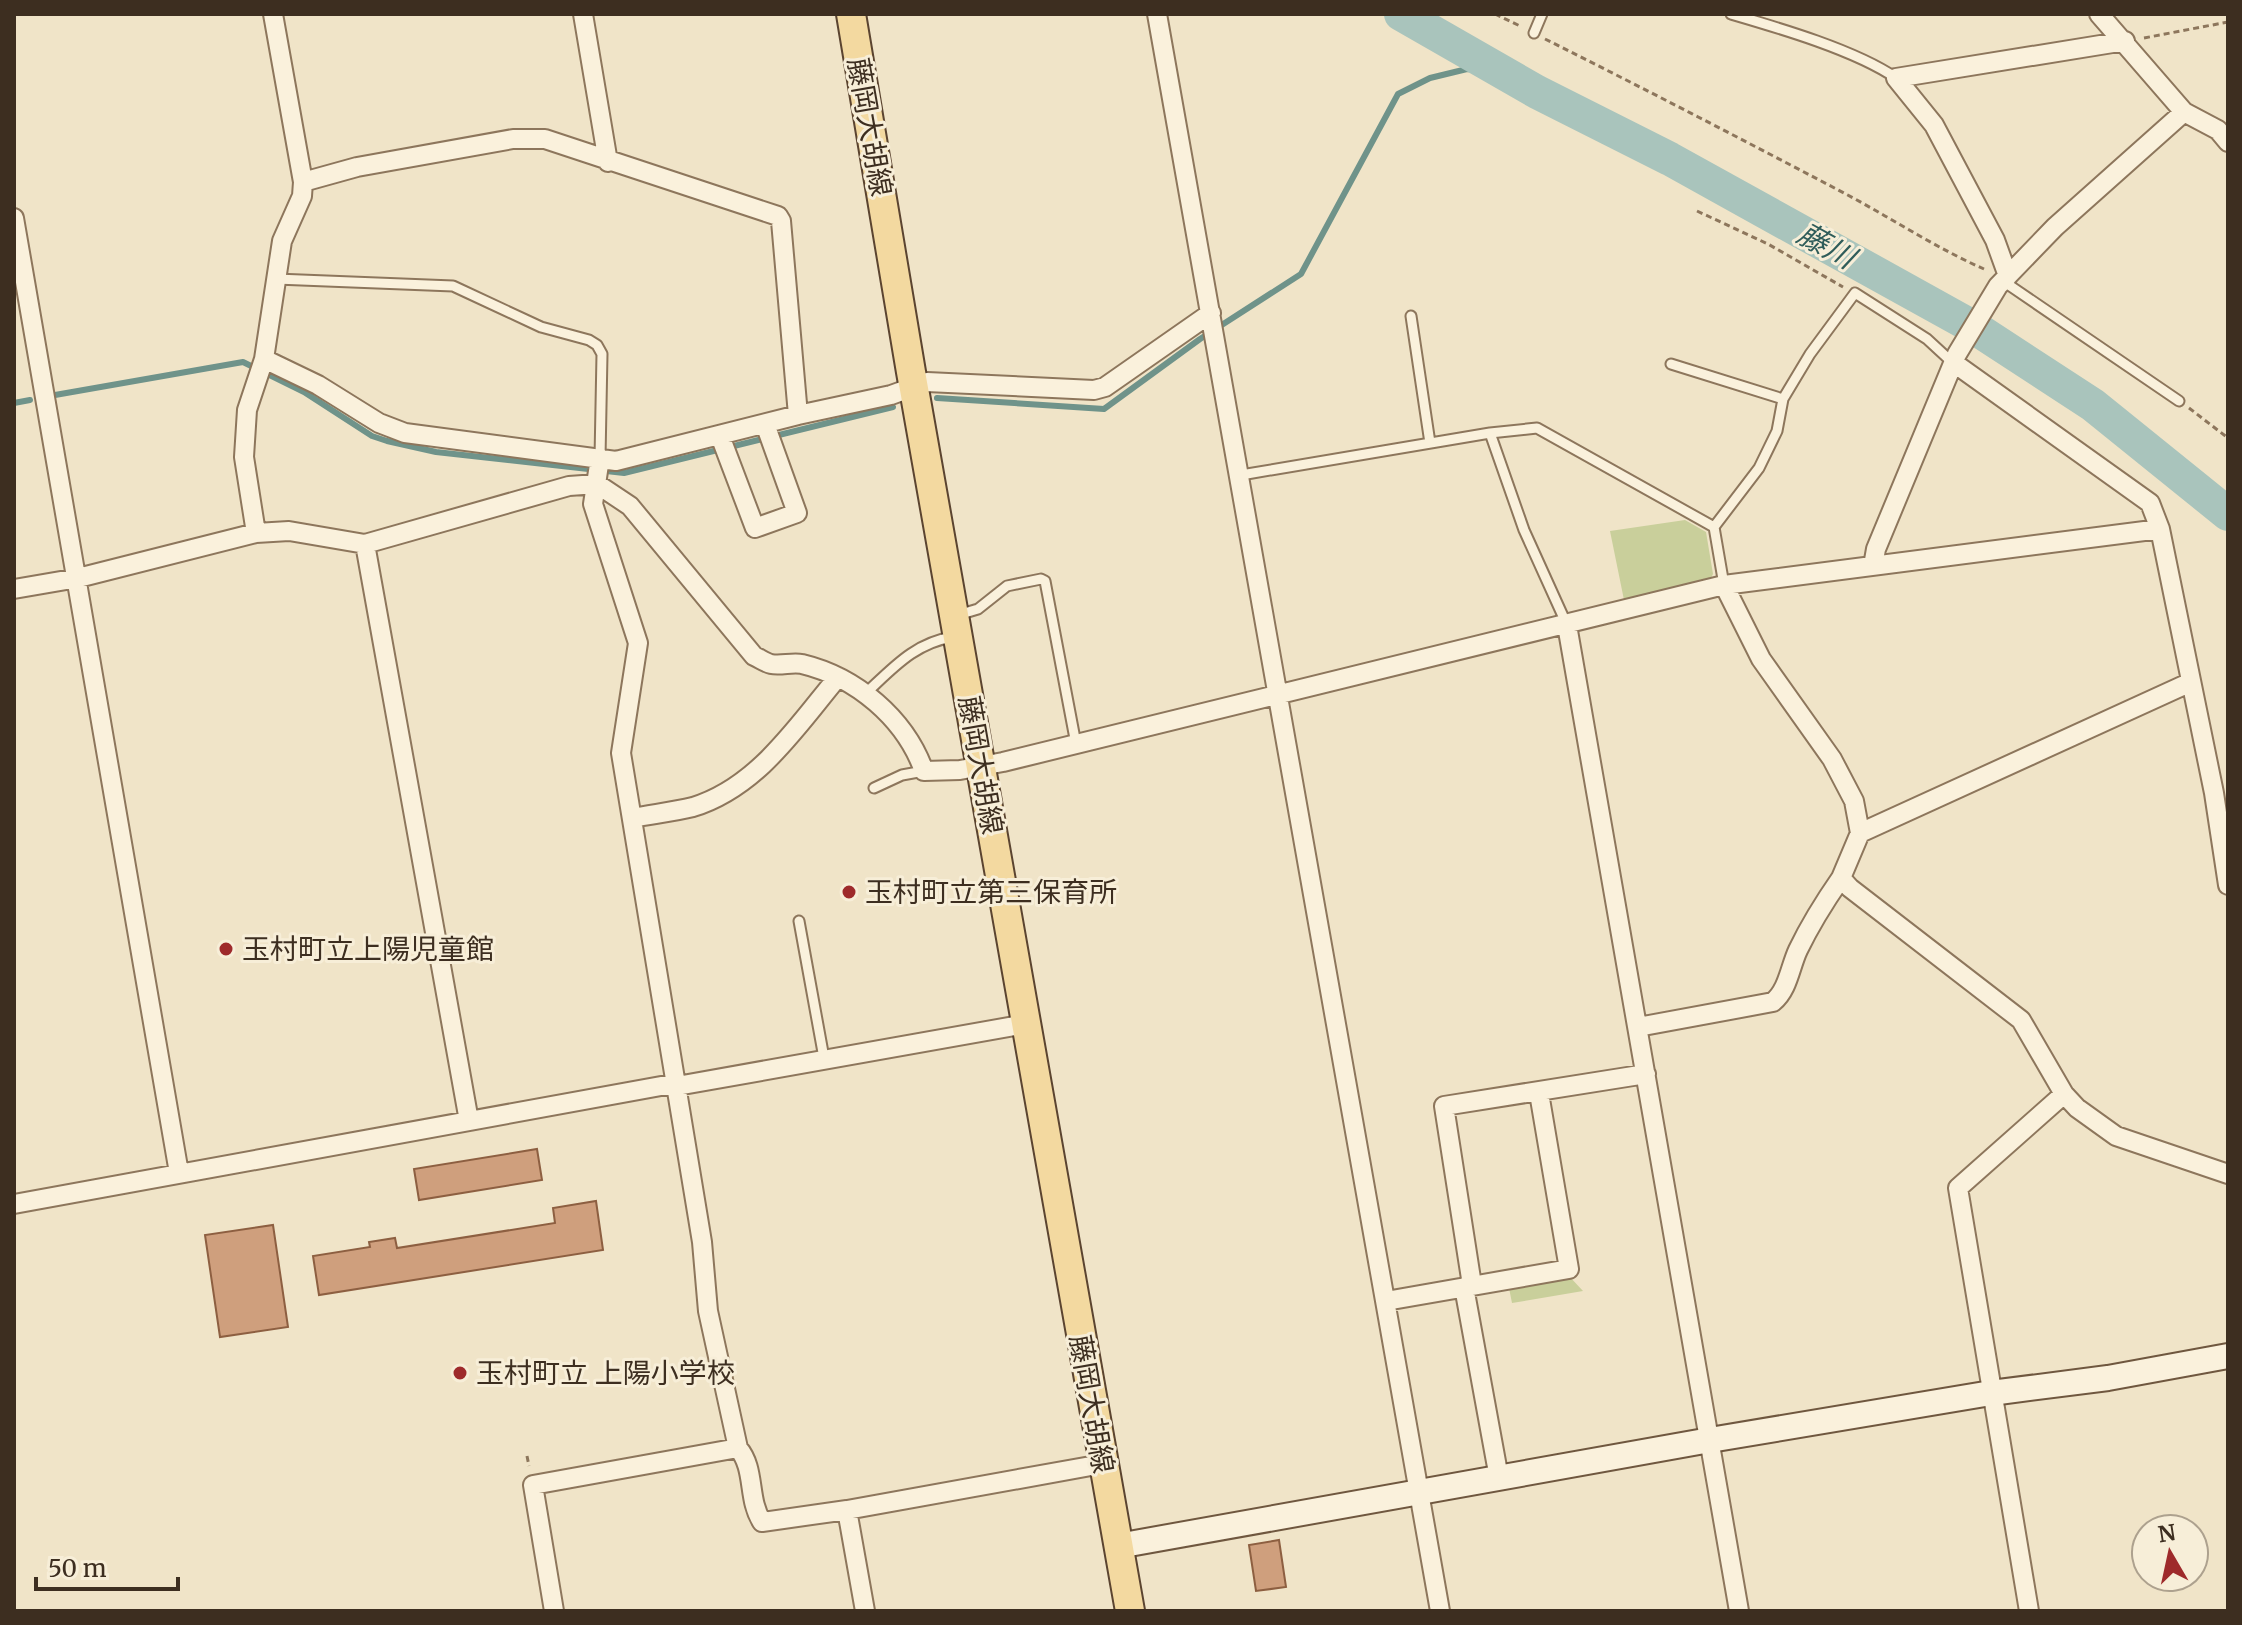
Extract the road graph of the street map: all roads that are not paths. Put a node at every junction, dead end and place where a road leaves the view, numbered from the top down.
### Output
1 (273, 14) edge
2 (583, 14) edge
3 (851, 14) edge
4 (1157, 14) edge
5 (1542, 14) edge
6 (1731, 14) edge
7 (2099, 14) edge
8 (1534, 33) road end
9 (2125, 41) junction
10 (1896, 78) junction
11 (2184, 112) junction
12 (2228, 142) edge
13 (608, 162) junction
14 (303, 182) junction
15 (14, 218) edge
16 (276, 279) junction
17 (2003, 281) junction
18 (1411, 316) dead end
19 (1214, 325) junction
20 (1956, 359) junction
21 (1671, 364) dead end
22 (260, 367) junction
23 (914, 386) junction
24 (1783, 399) junction
25 (2179, 401) road end
26 (798, 415) junction
27 (1490, 433) junction
28 (768, 434) junction
29 (1430, 443) junction
30 (724, 444) junction
31 (599, 471) junction
32 (1241, 475) junction
33 (1714, 527) junction
34 (2160, 529) junction
35 (256, 533) junction
36 (365, 544) junction
37 (1873, 566) junction
38 (78, 578) junction
39 (1724, 585) junction
40 (14, 589) edge
41 (1567, 625) junction
42 (957, 626) junction
43 (838, 677) junction
44 (2191, 682) junction
45 (865, 694) junction
46 (1278, 694) junction
47 (1076, 744) junction
48 (981, 766) junction
49 (924, 771) junction
50 (874, 788) dead end
51 (632, 818) junction
52 (1860, 833) junction
53 (1841, 878) junction
54 (2228, 885) edge
55 (799, 921) dead end
56 (1026, 1024) junction
57 (1638, 1027) junction
58 (824, 1058) junction
59 (1646, 1074) junction
60 (677, 1086) junction
61 (1539, 1093) junction
62 (2064, 1094) junction
63 (469, 1121) junction
64 (179, 1173) junction
65 (2228, 1174) edge
66 (14, 1204) edge
67 (1468, 1286) junction
68 (1386, 1301) junction
69 (2228, 1356) edge
70 (1991, 1393) junction
71 (1710, 1440) junction
72 (738, 1448) junction
73 (1102, 1464) junction
74 (1499, 1478) junction
75 (1420, 1492) junction
76 (847, 1510) junction
77 (1118, 1546) junction
78 (554, 1611) edge
79 (865, 1611) edge
80 (1130, 1611) edge
81 (1440, 1611) edge
82 (1739, 1611) edge
83 (2029, 1611) edge

1 - 14 street
2 - 13 street
3 - 23 main road, 藤岡大胡線
4 - 19 street
5 - 8 lane
6 - 10 lane
7 - 9 street
9 - 10 street
9 - 11 street
10 - 17 street
11 - 12 street
11 - 17 street
13 - 14 street
13 - 26 street
14 - 16 street
15 - 38 street
16 - 22 street
16 - 31 lane
17 - 20 street
17 - 25 lane
18 - 29 lane
19 - 23 street
19 - 32 street
20 - 24 lane
20 - 34 street
20 - 37 street
21 - 24 lane
22 - 31 street
22 - 35 street
23 - 26 street
23 - 42 main road, 藤岡大胡線
24 - 33 lane
26 - 28 street
27 - 29 lane
27 - 33 lane
27 - 41 lane
28 - 30 street
28 - 30 street
29 - 32 lane
30 - 31 street
31 - 36 street
31 - 43 street
31 - 51 street
32 - 46 street
33 - 39 lane
34 - 37 street
34 - 44 street
35 - 36 street
35 - 38 street
36 - 63 street
37 - 39 street
38 - 40 street
38 - 64 street
39 - 41 street
39 - 52 street
41 - 46 street
41 - 57 street
42 - 45 lane
42 - 47 lane
42 - 48 main road, 藤岡大胡線
43 - 45 street
43 - 51 street
44 - 52 street
44 - 54 street
45 - 49 street
46 - 47 street
46 - 68 street
47 - 48 street
48 - 49 street
48 - 56 main road, 藤岡大胡線
49 - 50 lane
51 - 60 street
52 - 53 street
53 - 57 street
53 - 62 street
55 - 58 lane
56 - 58 street
56 - 73 main road, 藤岡大胡線
57 - 59 street
58 - 60 street
59 - 61 street
59 - 71 street
60 - 63 street
60 - 72 street
61 - 67 street
61 - 67 street
62 - 65 street
62 - 70 street
63 - 64 street
64 - 66 street
67 - 68 street
67 - 74 street
68 - 75 street
69 - 70 street
70 - 71 street
70 - 83 street
71 - 74 street
71 - 82 street
72 - 76 street
72 - 78 street
73 - 76 street
73 - 77 main road, 藤岡大胡線
74 - 75 street
75 - 77 street
75 - 81 street
76 - 79 street
77 - 80 main road, 藤岡大胡線

